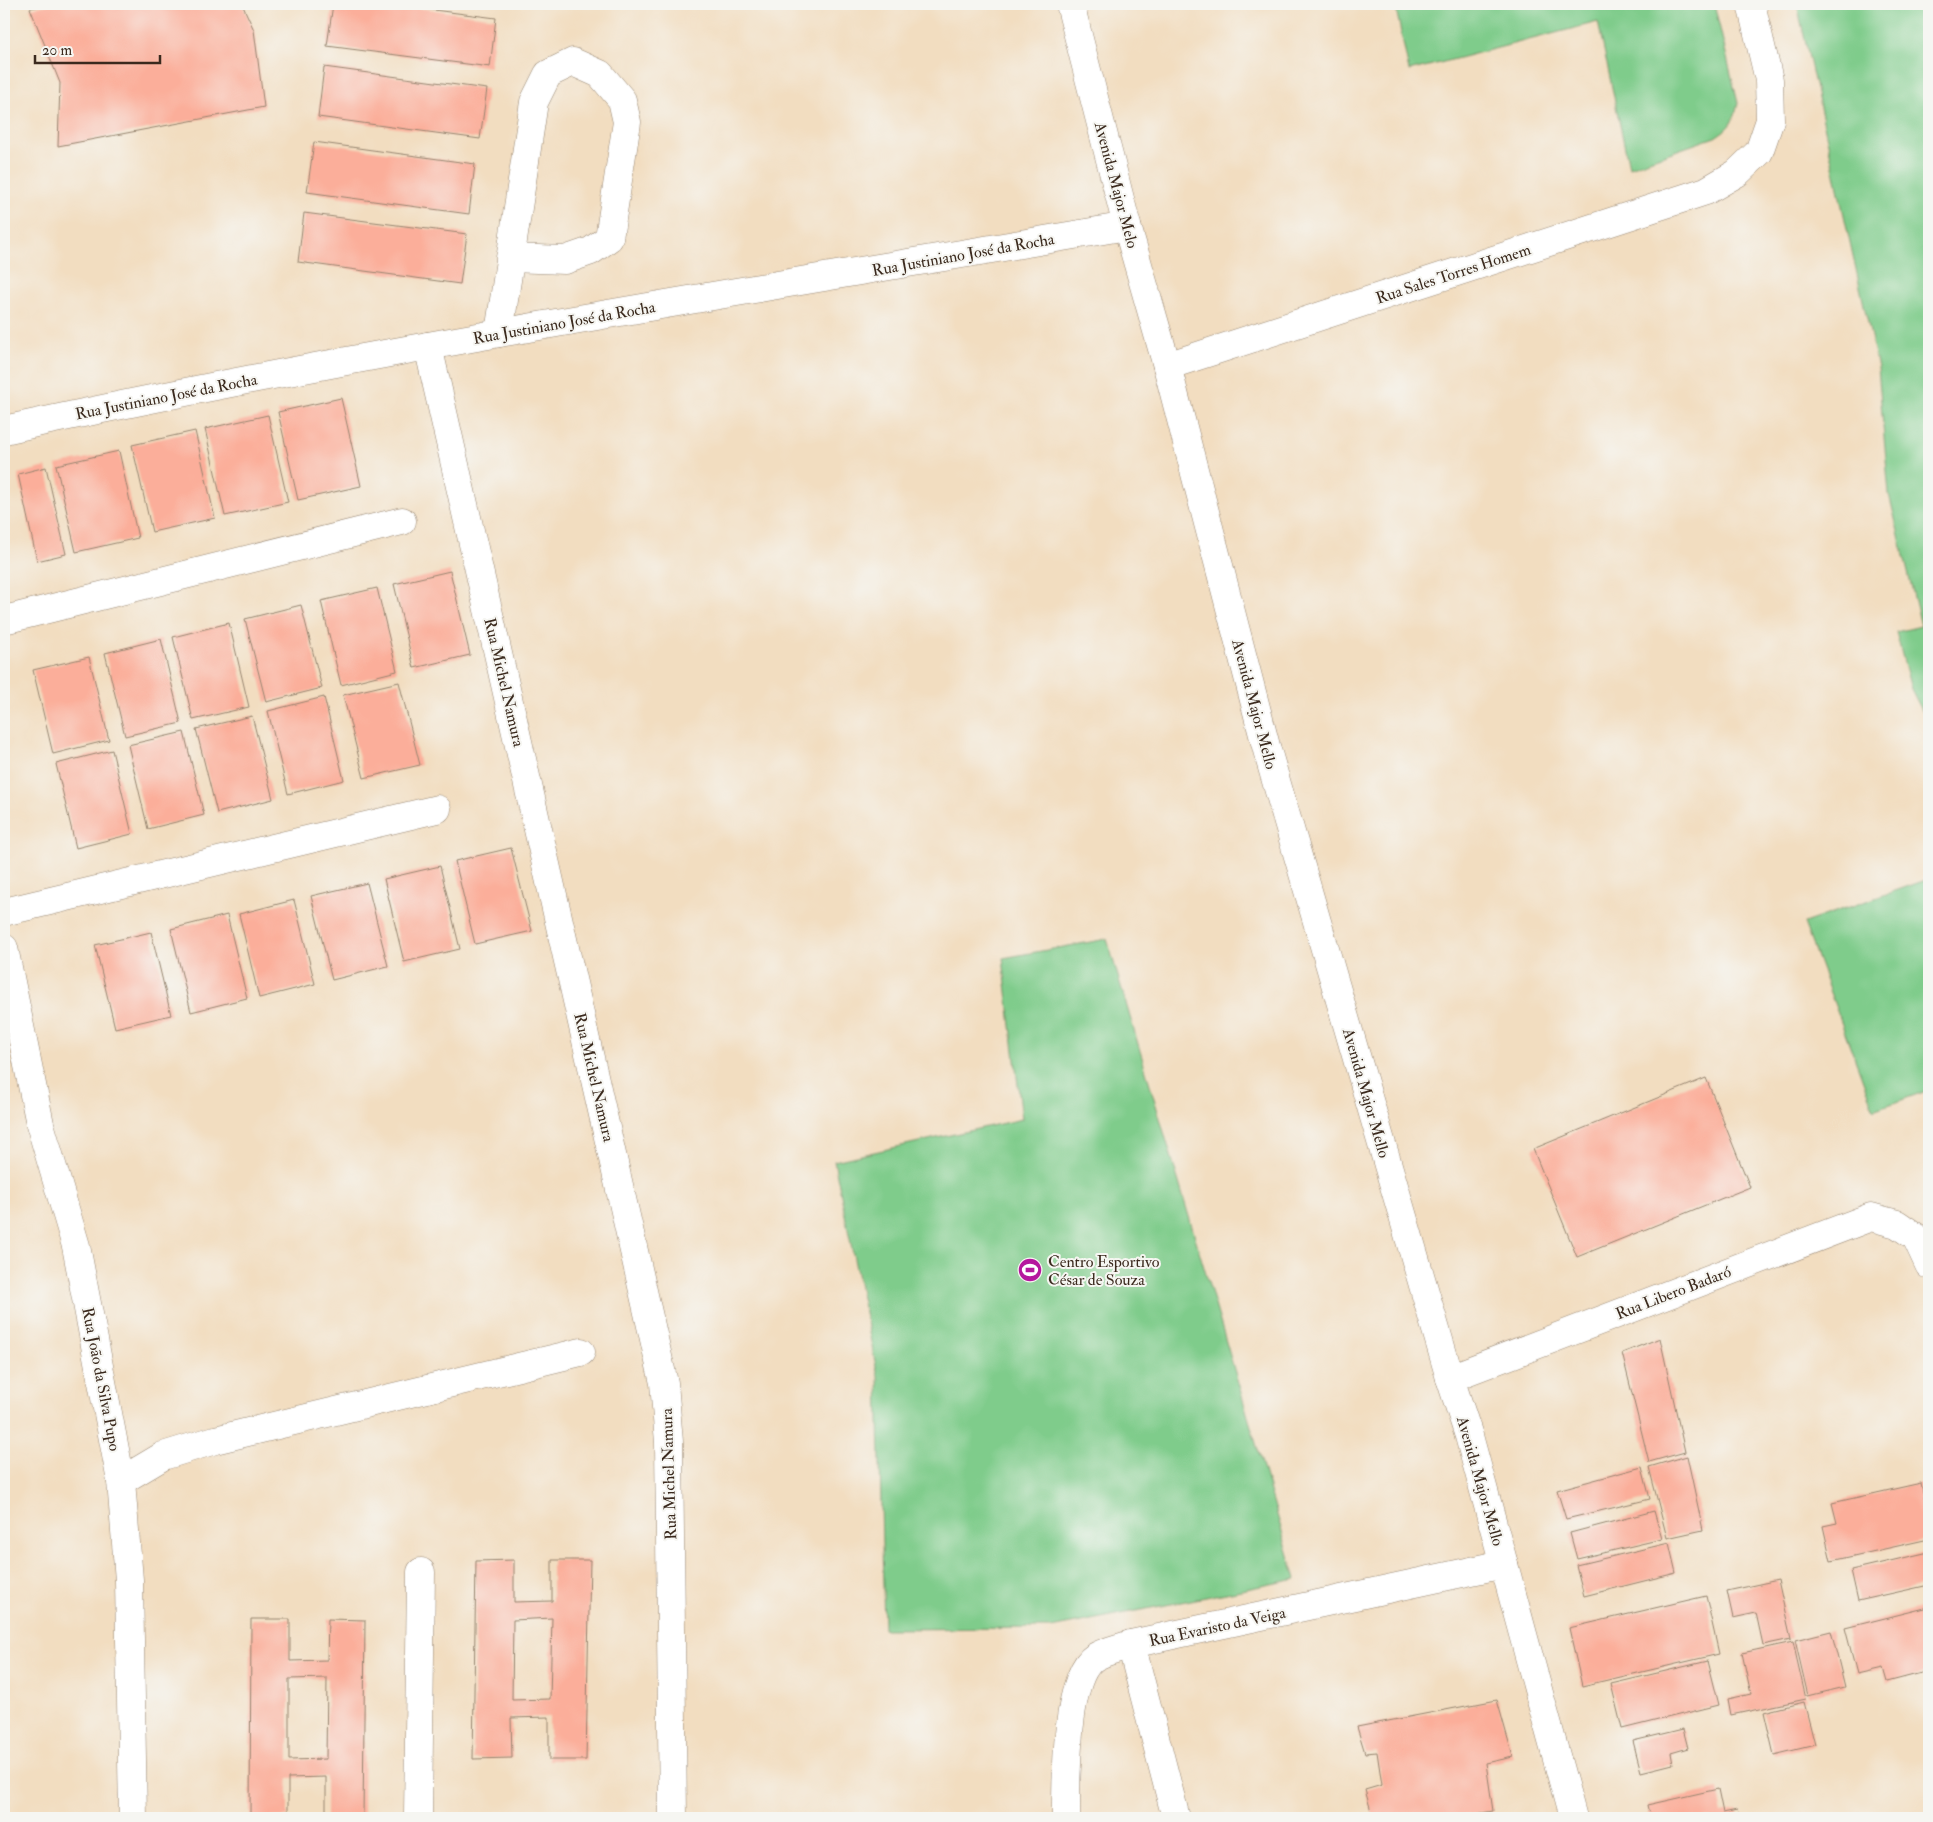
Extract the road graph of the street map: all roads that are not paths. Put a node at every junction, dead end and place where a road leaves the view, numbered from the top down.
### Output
1 (1070, 4) edge
2 (1751, 4) edge
3 (1126, 226) junction
4 (510, 258) junction
5 (499, 333) junction
6 (428, 346) junction
7 (1167, 366) junction
8 (4, 430) edge
9 (402, 521) dead end
10 (4, 620) edge
11 (438, 809) dead end
12 (4, 912) edge
13 (4, 948) edge
14 (1929, 1264) edge
15 (581, 1352) dead end
16 (1450, 1378) junction
17 (121, 1482) junction
18 (1504, 1564) junction
19 (421, 1572) dead end
20 (1131, 1644) junction
21 (133, 1818) edge
22 (418, 1818) edge
23 (673, 1818) edge
24 (1066, 1818) edge
25 (1176, 1818) edge
26 (1573, 1818) edge

1 - 3 street, Avenida Major Melo
2 - 7 street, Rua Sales Torres Homem
3 - 5 street, Rua Justiniano José da Rocha
3 - 7 street, Avenida Major Melo
4 - 4 street
4 - 5 street
5 - 6 street, Rua Justiniano José da Rocha
6 - 8 street, Rua Justiniano José da Rocha
6 - 23 street, Rua Michel Namura
7 - 16 street, Avenida Major Mello
9 - 10 street
11 - 12 street
13 - 17 street, Rua João da Silva Pupo
14 - 16 street, Rua Libero Badaró
15 - 17 street
16 - 18 street, Avenida Major Mello
17 - 21 street, Rua João da Silva Pupo
18 - 20 street, Rua Evaristo da Veiga
18 - 26 street, Avenida Major Mello
19 - 22 street
20 - 24 street, Rua Evaristo da Veiga
20 - 25 street

